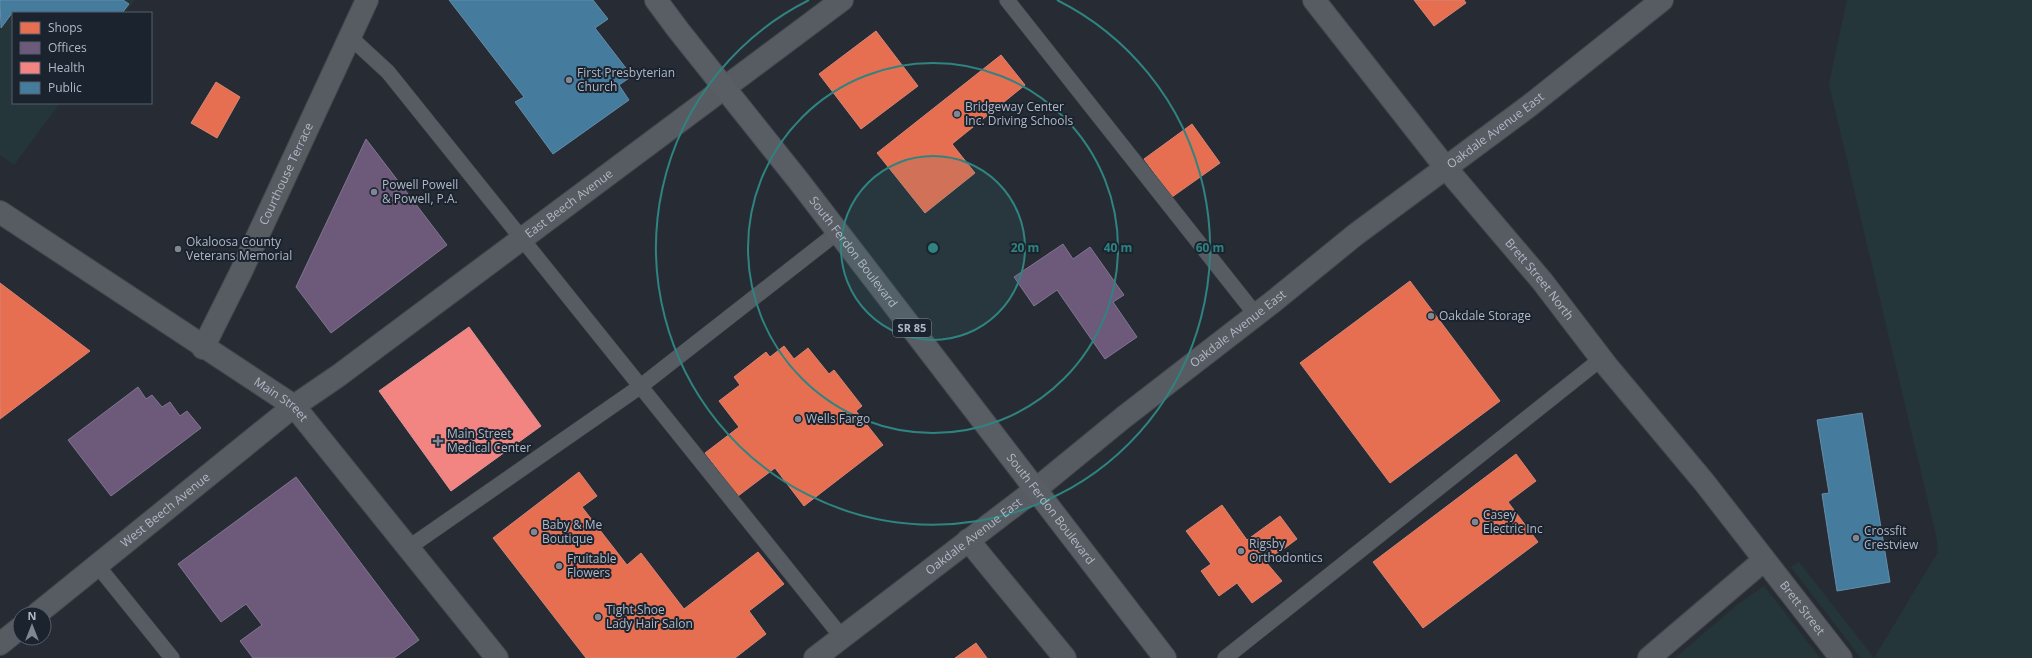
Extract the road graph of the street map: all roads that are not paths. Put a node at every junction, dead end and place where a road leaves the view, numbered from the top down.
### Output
1 (367, 0) edge
2 (656, 0) edge
3 (842, 0) edge
4 (1007, 0) edge
5 (1314, 0) edge
6 (1662, 0) edge
7 (350, 37) junction
8 (724, 88) junction
9 (1446, 168) junction
10 (0, 212) edge
11 (838, 232) junction
12 (522, 238) junction
13 (1256, 315) junction
14 (203, 348) junction
15 (1601, 359) junction
16 (641, 386) junction
17 (294, 406) junction
18 (1036, 489) junction
19 (968, 540) junction
20 (408, 548) junction
21 (1764, 560) junction
22 (97, 565) junction
23 (47, 606) edge
24 (12, 634) edge
25 (842, 636) junction
26 (0, 644) edge
27 (172, 658) edge
28 (497, 658) edge
29 (815, 658) edge
30 (1064, 658) edge
31 (1165, 658) edge
32 (1225, 658) edge
33 (1649, 658) edge
34 (1841, 658) edge

1 - 7 street, Courthouse Terrace
2 - 8 main road, South Ferdon Boulevard / SR 85
3 - 8 street, East Beech Avenue
4 - 13 lane
5 - 9 street, Brett Street North
6 - 9 street, Oakdale Avenue East
7 - 12 lane
7 - 14 street, Courthouse Terrace
8 - 11 main road, South Ferdon Boulevard / SR 85
8 - 12 street, East Beech Avenue
9 - 13 street, Oakdale Avenue East
9 - 15 street, Brett Street North
10 - 14 street, Main Street
11 - 16 lane
11 - 18 main road, South Ferdon Boulevard / SR 85
12 - 16 lane
12 - 17 street, East Beech Avenue
13 - 18 street, Oakdale Avenue East
14 - 17 street, Main Street
15 - 21 street, Brett Street North
15 - 32 lane
16 - 20 lane
16 - 25 lane
17 - 20 street, Main Street
17 - 22 street, West Beech Avenue
18 - 19 street, Oakdale Avenue East
18 - 31 main road, South Ferdon Boulevard / SR 85
19 - 25 street, Oakdale Avenue East
19 - 30 street
20 - 28 street, Main Street
21 - 33 street
21 - 34 street, Brett Street
22 - 23 street, West Beech Avenue
22 - 27 lane
24 - 26 street
25 - 29 street, Oakdale Avenue East

